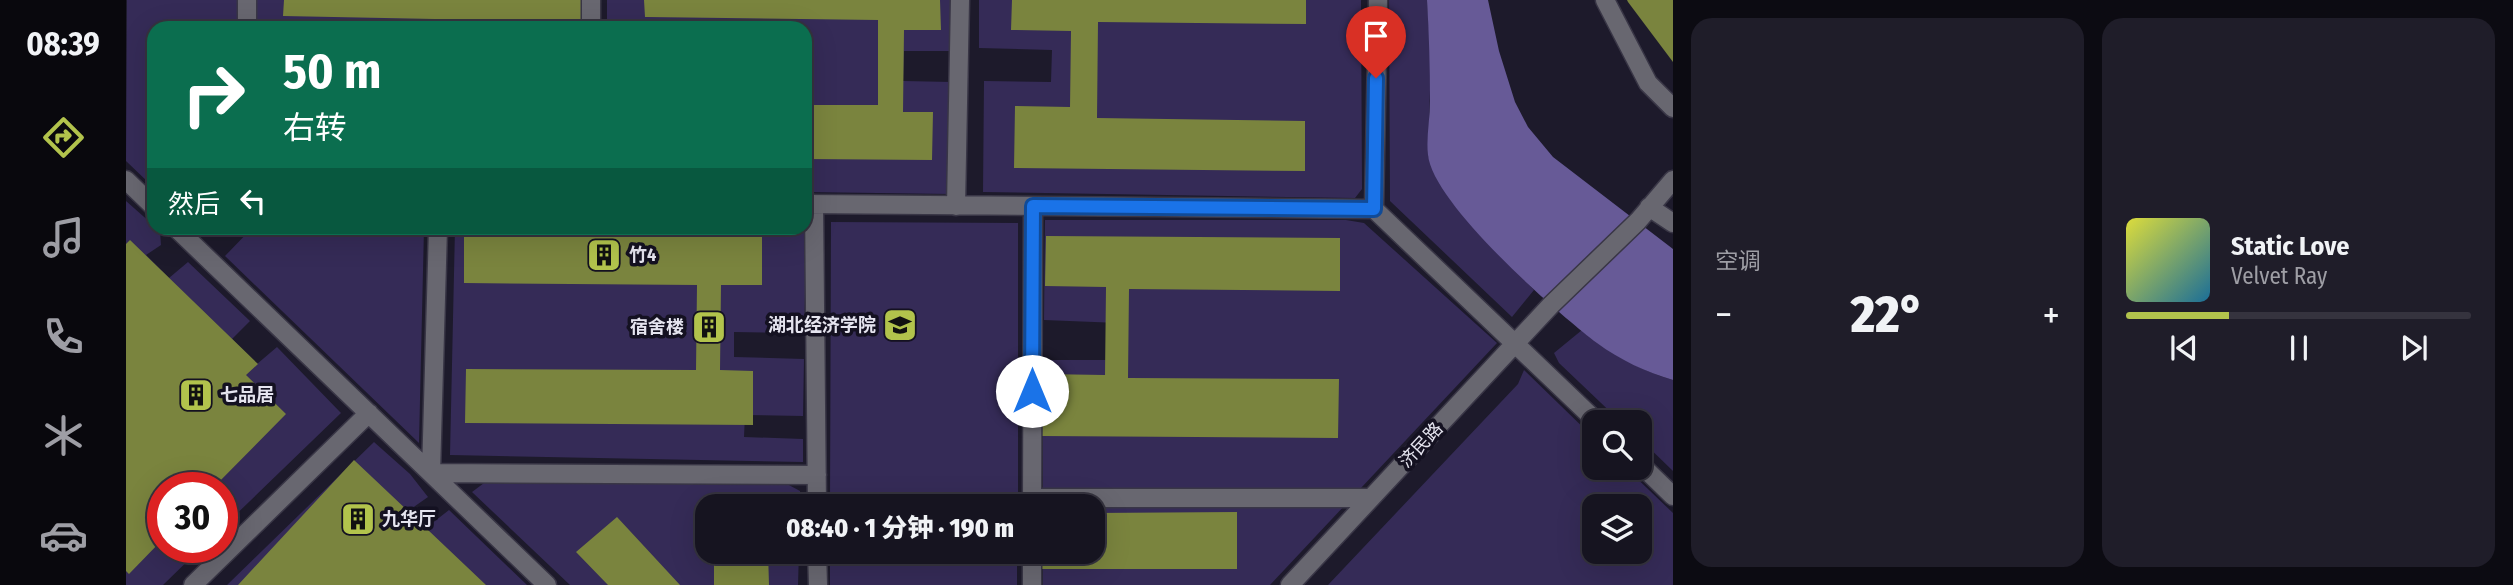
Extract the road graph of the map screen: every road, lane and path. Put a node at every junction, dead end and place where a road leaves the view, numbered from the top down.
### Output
1 (247, 0) edge
2 (591, 0) edge
3 (960, 0) edge
4 (1378, 0) edge
5 (1605, 0) edge
6 (247, 21) edge
7 (591, 21) edge
8 (1673, 108) edge
9 (126, 180) edge
10 (1673, 180) edge
11 (147, 197) edge
12 (812, 204) edge
13 (956, 206) junction
14 (1033, 206) junction
15 (1649, 208) junction
16 (1374, 209) junction
17 (1673, 223) edge
18 (183, 235) edge
19 (438, 235) edge
20 (810, 235) edge
21 (1516, 342) junction
22 (1585, 410) edge
23 (369, 413) junction
24 (431, 473) junction
25 (817, 475) junction
26 (1652, 476) edge
27 (817, 494) edge
28 (1032, 494) edge
29 (1673, 496) edge
30 (1370, 498) junction
31 (1105, 501) edge
32 (817, 564) edge
33 (1032, 564) edge
34 (193, 585) edge
35 (547, 585) edge
36 (818, 585) edge
37 (1032, 585) edge
38 (1290, 585) edge

1 - 6 street
2 - 7 street
3 - 13 street
4 - 16 street
5 - 8 street
9 - 11 street
10 - 15 street, 济民路
12 - 13 street
13 - 14 street
14 - 16 street
14 - 28 street
15 - 17 street
15 - 21 street, 济民路
16 - 21 street
18 - 23 street
19 - 24 street
20 - 25 street
21 - 22 street
21 - 30 street, 济民路
23 - 24 street
23 - 34 street
24 - 25 street
24 - 35 street
25 - 27 street
26 - 29 street
30 - 31 street
30 - 38 street, 济民路
32 - 36 street
33 - 37 street

